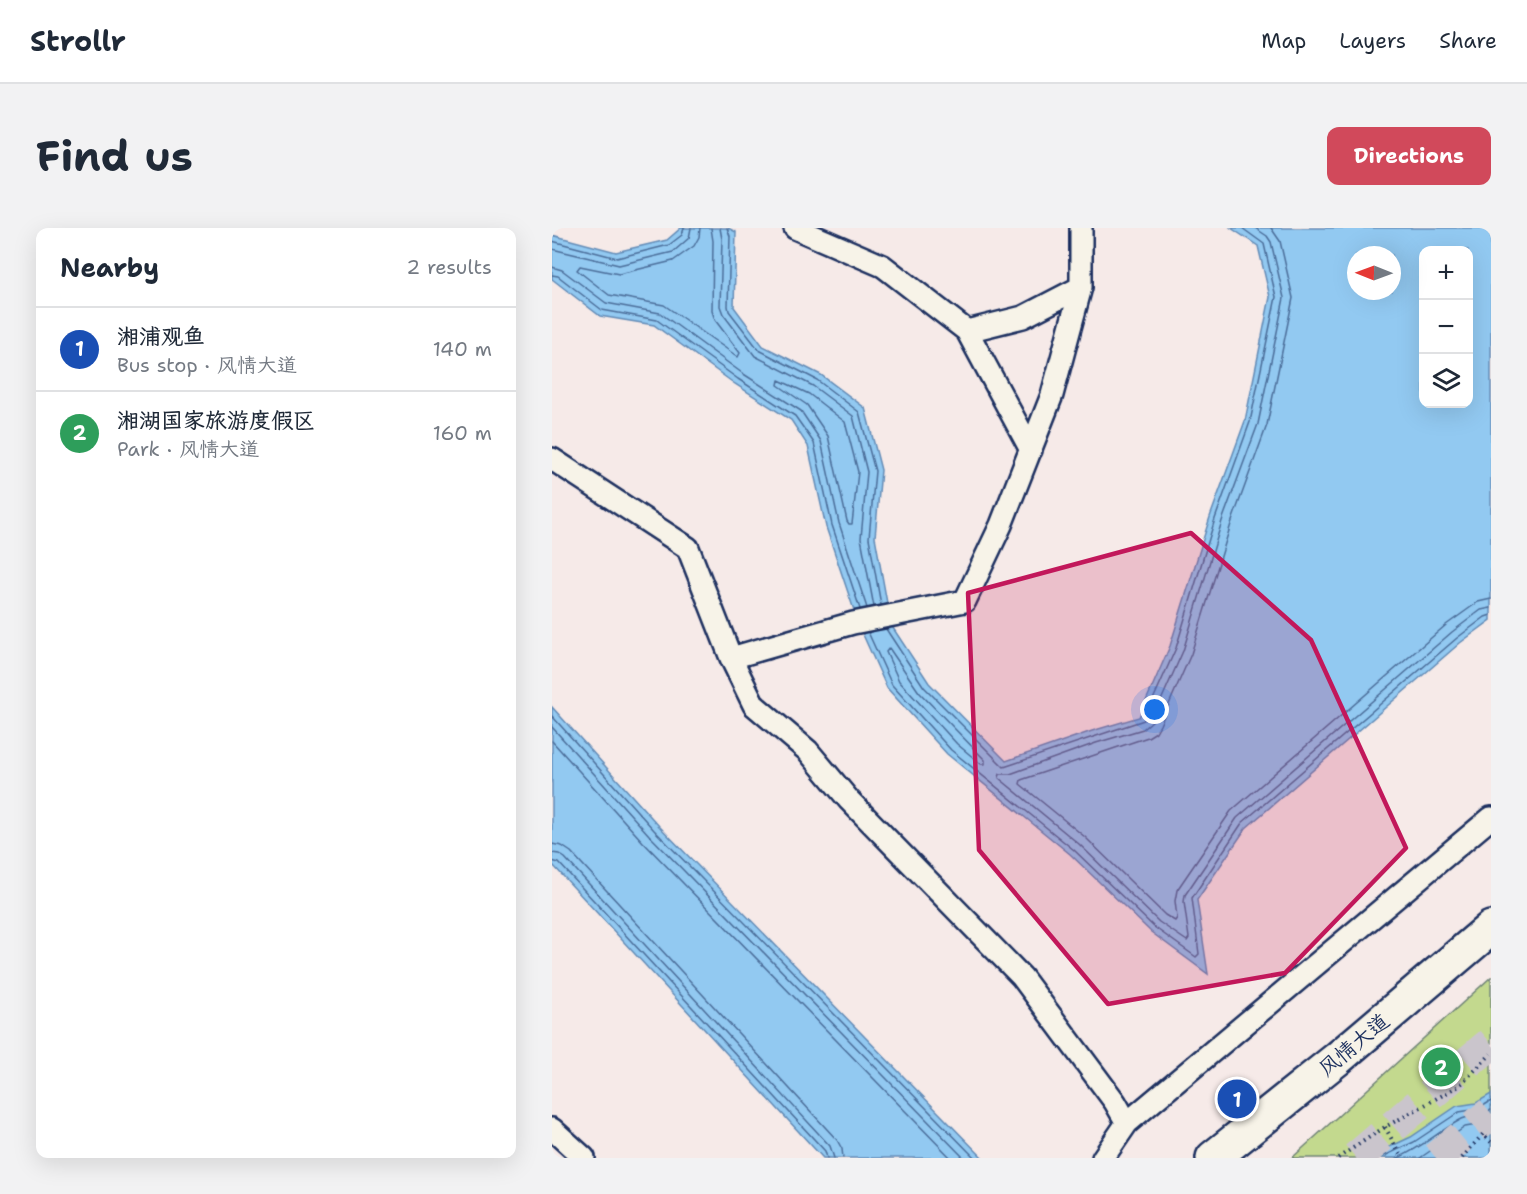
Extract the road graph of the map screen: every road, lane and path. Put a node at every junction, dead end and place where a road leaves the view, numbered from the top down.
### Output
1 (795, 228) edge
2 (1081, 228) edge
3 (1081, 287) junction
4 (967, 331) junction
5 (1031, 450) junction
6 (552, 459) edge
7 (731, 658) junction
8 (1491, 818) edge
9 (1491, 928) edge
10 (1491, 954) edge
11 (1491, 1054) edge
12 (1127, 1123) junction
13 (1385, 1126) junction
14 (552, 1129) edge
15 (1491, 1142) edge
16 (584, 1158) edge
17 (1102, 1158) edge
18 (1213, 1158) edge
19 (1247, 1158) edge
20 (1338, 1158) edge
21 (1402, 1158) edge
22 (1462, 1158) edge

1 - 4 street
2 - 3 street
3 - 4 street
3 - 5 street
4 - 5 street
5 - 7 street
6 - 7 street
7 - 12 street
8 - 12 street
9 - 18 main road, 风情大道
10 - 19 main road, 风情大道
11 - 13 path
12 - 17 street
13 - 20 path
13 - 21 path, bridge
14 - 16 street
15 - 22 path

